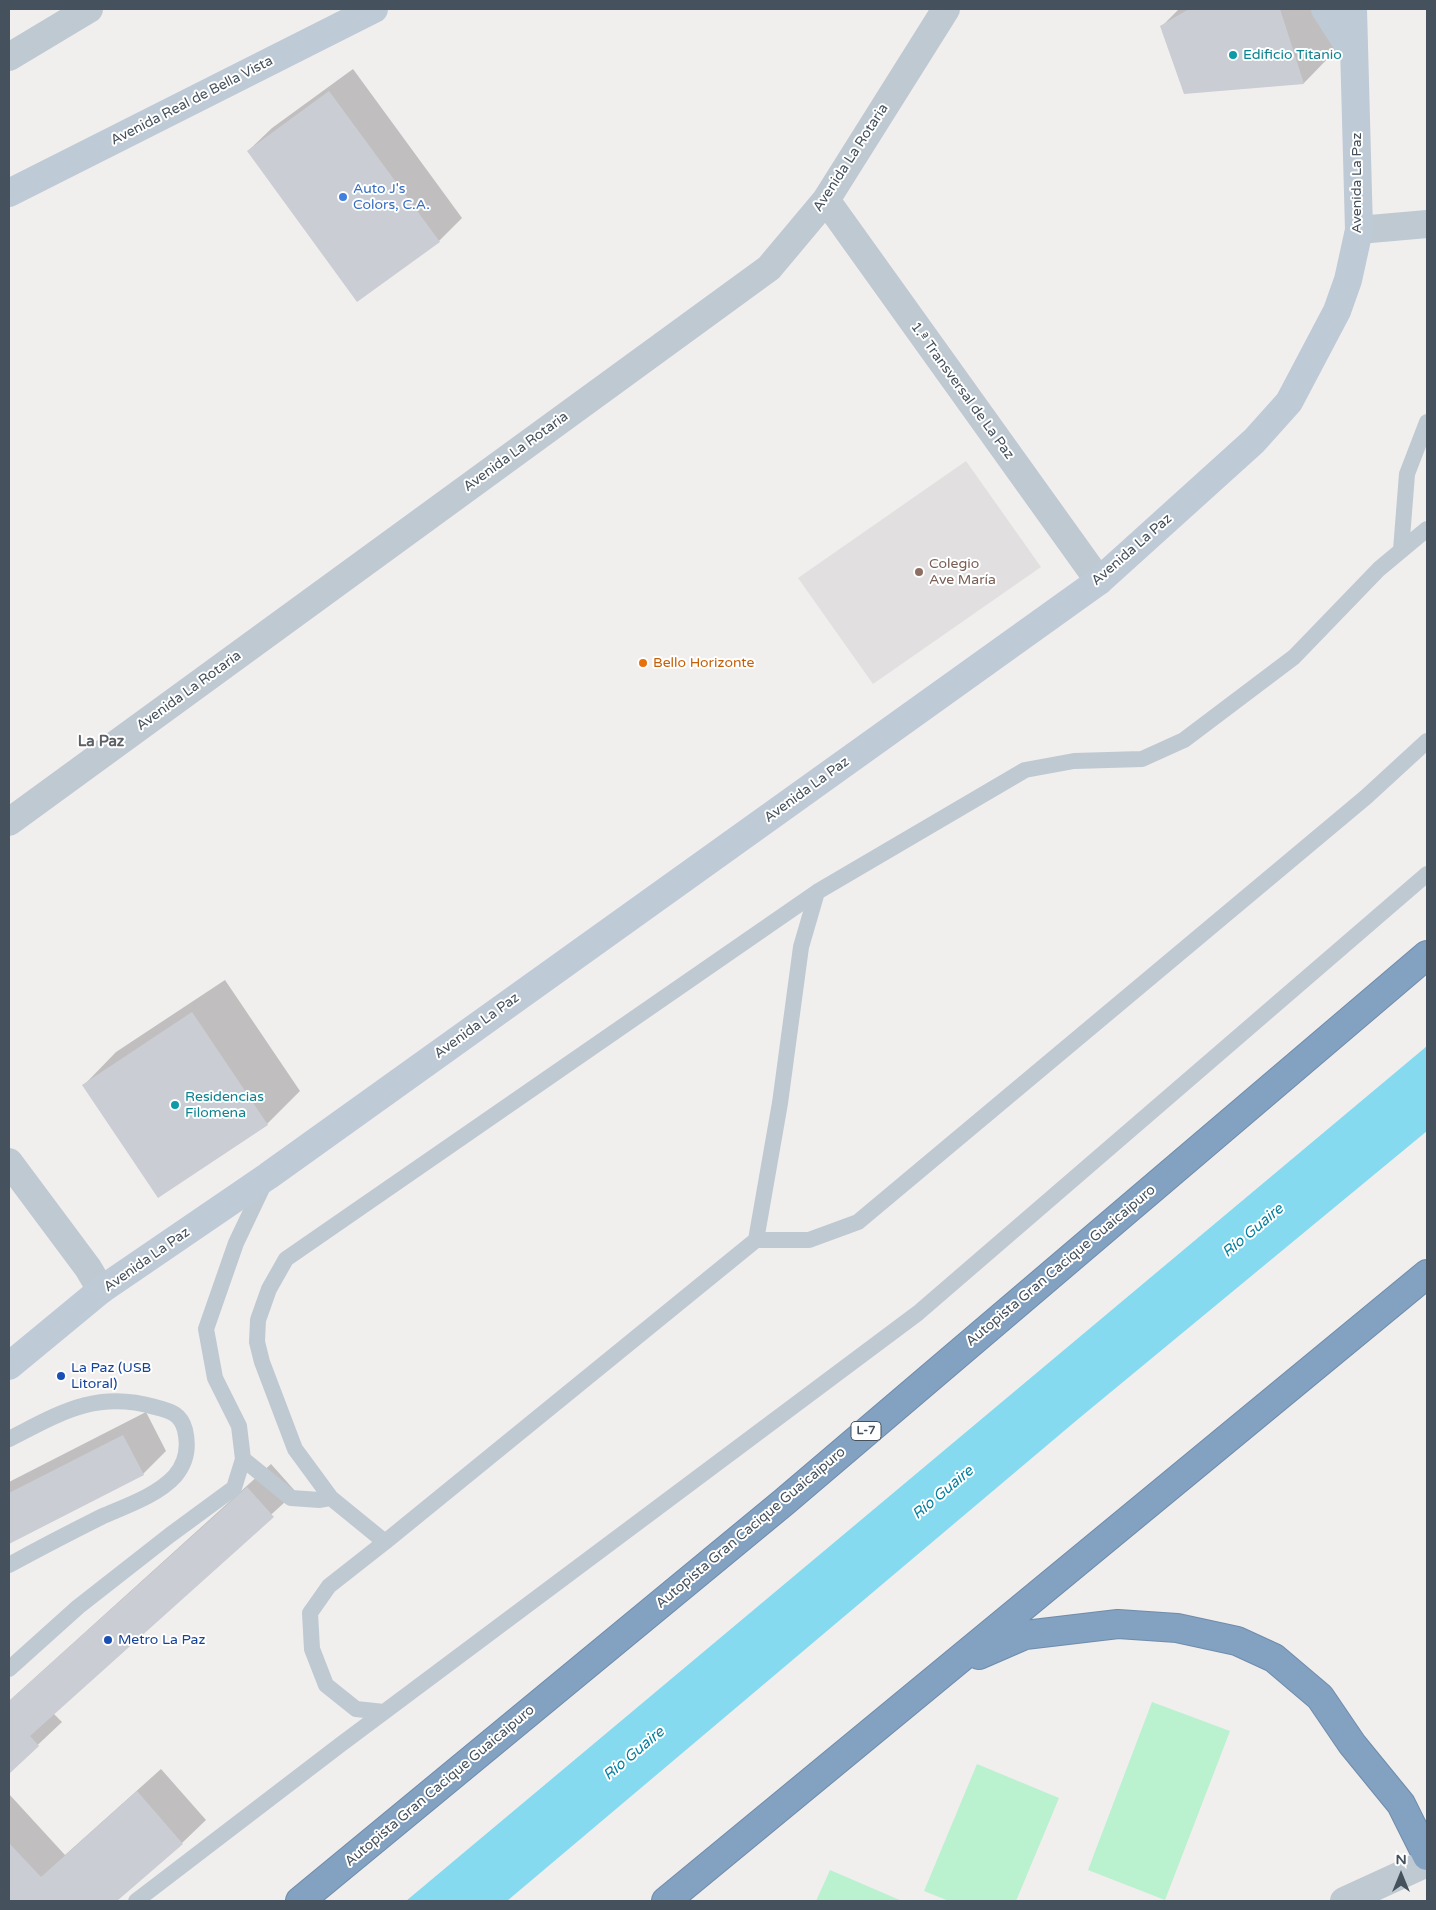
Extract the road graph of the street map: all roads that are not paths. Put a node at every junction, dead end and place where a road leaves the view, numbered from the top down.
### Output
1 (89, 9) edge
2 (374, 9) edge
3 (946, 9) edge
4 (1325, 9) edge
5 (1353, 9) edge
6 (1354, 54) junction
7 (9, 57) edge
8 (9, 193) edge
9 (826, 200) junction
10 (1427, 224) edge
11 (1359, 230) junction
12 (1427, 422) edge
13 (1427, 529) edge
14 (1401, 550) junction
15 (1099, 581) junction
16 (1427, 741) edge
17 (9, 822) edge
18 (1427, 874) edge
19 (818, 892) junction
20 (1427, 955) edge
21 (9, 1162) edge
22 (268, 1176) junction
23 (756, 1240) junction
24 (1427, 1274) edge
25 (102, 1290) junction
26 (9, 1366) edge
27 (9, 1439) edge
28 (243, 1459) junction
29 (331, 1498) junction
30 (385, 1542) junction
31 (9, 1565) edge
32 (9, 1669) edge
33 (944, 1672) junction
34 (384, 1712) junction
35 (1427, 1856) edge
36 (1427, 1863) edge
37 (136, 1901) edge
38 (300, 1901) edge
39 (666, 1901) edge
40 (1344, 1901) edge

1 - 7 street
2 - 8 main road, Avenida Real de Bella Vista
3 - 9 street, Avenida La Rotaria
4 - 6 main road
5 - 6 main road, Avenida La Paz
6 - 11 main road, Avenida La Paz
9 - 15 street, 1.ª Transversal de La Paz
9 - 17 street, Avenida La Rotaria
10 - 11 street
11 - 15 main road, Avenida La Paz
12 - 14 lane
13 - 14 lane
14 - 19 lane
15 - 22 main road, Avenida La Paz
16 - 23 lane
18 - 34 lane
19 - 23 lane
19 - 29 lane
20 - 38 highway, Autopista Gran Cacique Guaicaipuro / L-7
21 - 25 street
22 - 25 main road, Avenida La Paz
22 - 28 lane
23 - 30 lane
24 - 33 highway
25 - 26 main road, Avenida La Paz
27 - 31 lane
28 - 29 lane
28 - 32 lane
29 - 30 lane
30 - 34 lane
33 - 35 highway
33 - 39 highway
34 - 37 lane
36 - 40 street

